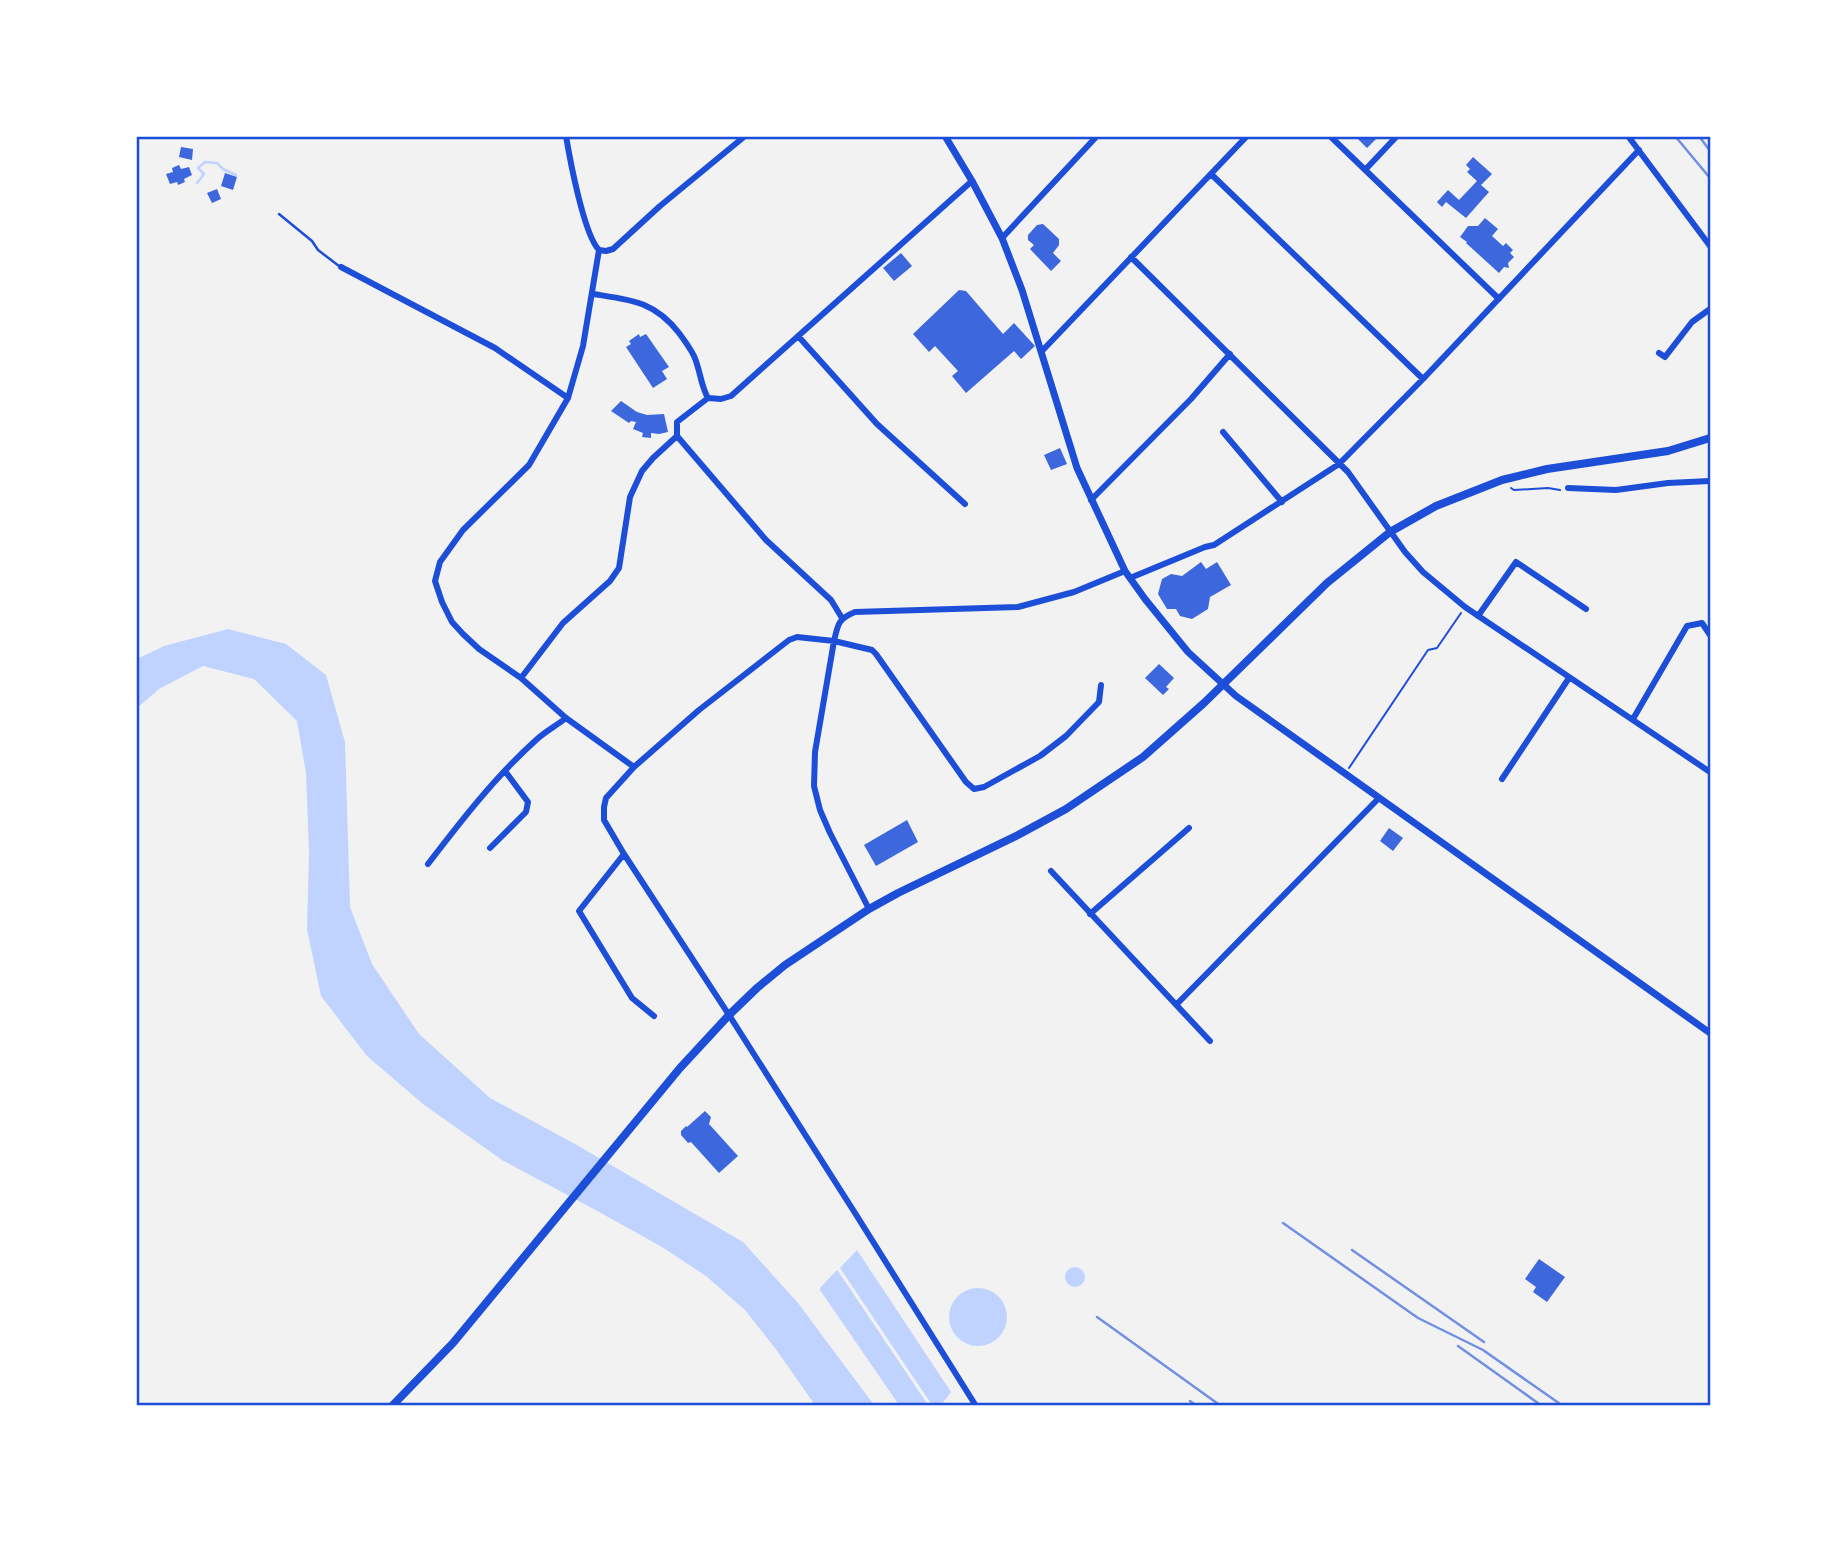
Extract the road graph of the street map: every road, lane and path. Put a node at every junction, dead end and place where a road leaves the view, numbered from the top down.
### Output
1 (566, 136) edge
2 (745, 136) edge
3 (945, 136) edge
4 (1097, 136) edge
5 (1247, 136) edge
6 (1330, 136) edge
7 (1397, 136) edge
8 (1628, 136) edge
9 (1639, 150) junction
10 (1365, 170) junction
11 (1211, 174) junction
12 (972, 181) junction
13 (279, 214) dead end
14 (1002, 237) junction
15 (1710, 246) edge
16 (599, 250) junction
17 (1131, 257) junction
18 (341, 267) joint
19 (593, 293) junction
20 (1499, 299) junction
21 (1710, 309) edge
22 (798, 336) junction
23 (1042, 351) junction
24 (1659, 353) dead end
25 (1230, 354) junction
26 (1423, 379) junction
27 (568, 398) junction
28 (708, 398) junction
29 (1223, 432) dead end
30 (677, 436) junction
31 (1710, 438) edge
32 (1339, 464) junction
33 (1502, 480) junction
34 (1710, 481) edge
35 (1568, 488) joint
36 (1091, 500) junction
37 (1282, 502) junction
38 (965, 504) dead end
39 (1390, 533) junction
40 (1125, 571) junction
41 (1130, 578) junction
42 (1465, 607) junction
43 (1586, 610) dead end
44 (1478, 616) junction
45 (842, 618) junction
46 (1710, 635) edge
47 (834, 642) junction
48 (521, 678) junction
49 (1569, 678) junction
50 (1101, 685) dead end
51 (1223, 685) junction
52 (566, 718) junction
53 (1633, 719) junction
54 (634, 767) junction
55 (506, 771) junction
56 (1710, 772) edge
57 (1345, 774) junction
58 (1502, 779) dead end
59 (1379, 798) junction
60 (1189, 828) dead end
61 (490, 848) dead end
62 (624, 854) junction
63 (428, 864) dead end
64 (1051, 872) dead end
65 (869, 909) junction
66 (1090, 914) junction
67 (1178, 1004) junction
68 (729, 1015) junction
69 (654, 1016) dead end
70 (1710, 1033) edge
71 (1210, 1041) dead end
72 (393, 1405) edge
73 (976, 1405) edge

1 - 16 street
2 - 16 street
3 - 12 street
4 - 14 street
5 - 11 street
6 - 10 street
7 - 10 street
8 - 9 street
9 - 15 street
9 - 20 street
10 - 20 street
11 - 17 street
11 - 26 street
12 - 14 street
12 - 22 street
13 - 18 lane
14 - 23 street
16 - 19 street
17 - 23 street
17 - 25 street
18 - 27 street
19 - 27 street
19 - 28 street
20 - 26 street
21 - 24 street
22 - 28 street
22 - 38 street
23 - 36 street
25 - 32 street
25 - 36 street
26 - 32 street
27 - 48 street
28 - 30 street
29 - 37 street
30 - 45 street
30 - 48 street
31 - 33 main road
32 - 37 street
32 - 39 street
33 - 35 path
33 - 39 main road
34 - 35 street
36 - 40 street
37 - 41 street
39 - 42 street
39 - 51 main road
40 - 41 street
40 - 45 street
41 - 51 street
42 - 44 street
42 - 57 path
43 - 44 street
44 - 49 street
45 - 47 street
46 - 53 street
47 - 50 street
47 - 54 street
47 - 65 street
48 - 52 street
49 - 53 street
49 - 58 street
51 - 57 street
51 - 65 main road
52 - 54 street
52 - 55 street
53 - 56 street
54 - 62 street
55 - 61 street
55 - 63 street
57 - 59 street
59 - 67 street
59 - 70 street
60 - 66 street
62 - 68 street
62 - 69 street
64 - 66 street
65 - 68 main road
66 - 67 street
67 - 71 street
68 - 72 main road
68 - 73 street

